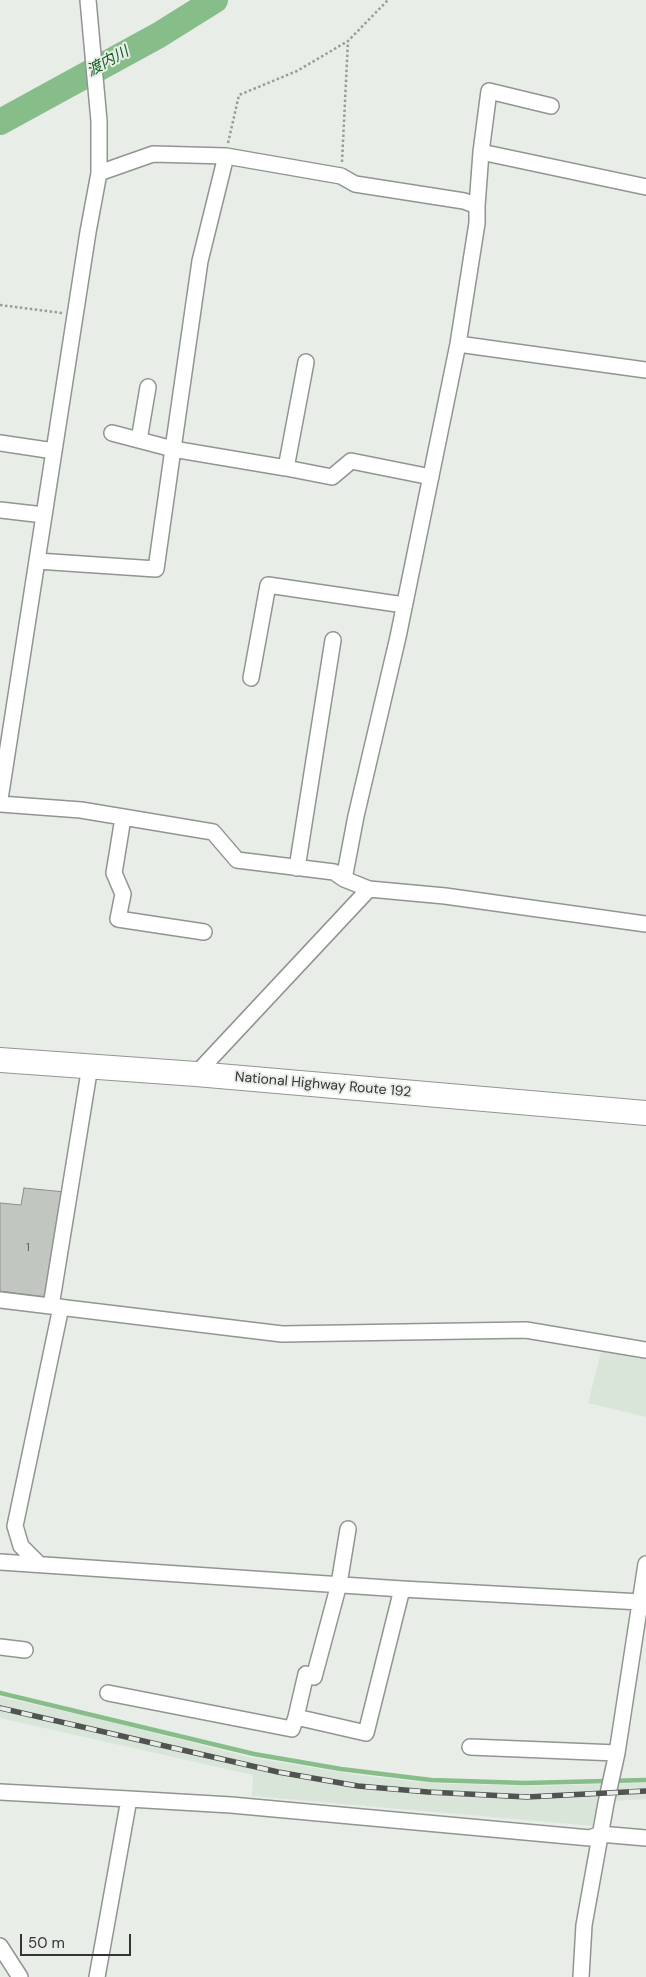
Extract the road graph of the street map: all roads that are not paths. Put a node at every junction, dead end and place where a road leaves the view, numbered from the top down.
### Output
1 (88, 0) edge
2 (551, 106) dead end
3 (481, 152) junction
4 (226, 156) junction
5 (100, 172) junction
6 (646, 187) edge
7 (477, 206) junction
8 (458, 344) junction
9 (306, 362) dead end
10 (646, 370) edge
11 (148, 387) dead end
12 (112, 434) dead end
13 (139, 440) junction
14 (0, 443) edge
15 (173, 449) junction
16 (54, 451) junction
17 (286, 468) junction
18 (431, 477) junction
19 (0, 510) edge
20 (44, 515) junction
21 (37, 561) junction
22 (404, 605) junction
23 (333, 640) dead end
24 (251, 678) dead end
25 (0, 799) edge
26 (0, 804) edge
27 (123, 818) junction
28 (296, 868) junction
29 (344, 880) junction
30 (369, 889) junction
31 (646, 924) edge
32 (204, 932) dead end
33 (0, 1060) edge
34 (90, 1066) junction
35 (196, 1074) junction
36 (646, 1114) edge
37 (0, 1300) edge
38 (56, 1306) junction
39 (646, 1350) edge
40 (348, 1528) dead end
41 (0, 1562) edge
42 (39, 1564) junction
43 (646, 1564) edge
44 (339, 1584) junction
45 (402, 1589) junction
46 (643, 1594) edge
47 (0, 1647) edge
48 (25, 1650) dead end
49 (108, 1693) dead end
50 (296, 1717) junction
51 (470, 1748) dead end
52 (617, 1752) junction
53 (0, 1792) edge
54 (129, 1799) junction
55 (600, 1834) junction
56 (646, 1838) edge
57 (0, 1946) edge
58 (20, 1977) edge
59 (97, 1977) edge
60 (580, 1977) edge

1 - 5 street
2 - 3 street
3 - 6 street
3 - 7 street
4 - 5 street
4 - 7 street
4 - 15 street
5 - 16 street
7 - 8 street
8 - 10 street
8 - 18 street
9 - 17 street
11 - 13 street
12 - 13 street
13 - 15 street
14 - 16 street
15 - 17 street
15 - 21 street
16 - 20 street
17 - 18 street
18 - 22 street
19 - 20 street
20 - 21 street
21 - 25 street
22 - 24 street
22 - 29 street
23 - 28 street
26 - 27 street
27 - 28 street
27 - 32 street
28 - 29 street
29 - 30 street
30 - 31 street
30 - 35 street
33 - 34 highway, National Highway Route 192
34 - 35 highway, National Highway Route 192
34 - 38 street
35 - 36 highway, National Highway Route 192
37 - 38 street
38 - 39 street
38 - 42 street
40 - 44 street
41 - 42 street
42 - 44 street
43 - 46 street
44 - 45 street
44 - 50 street
45 - 46 street
45 - 50 street
46 - 52 street
47 - 48 street
49 - 50 street
51 - 52 street
52 - 55 street
53 - 54 street
54 - 55 street
54 - 59 street
55 - 56 street
55 - 60 street
57 - 58 street

